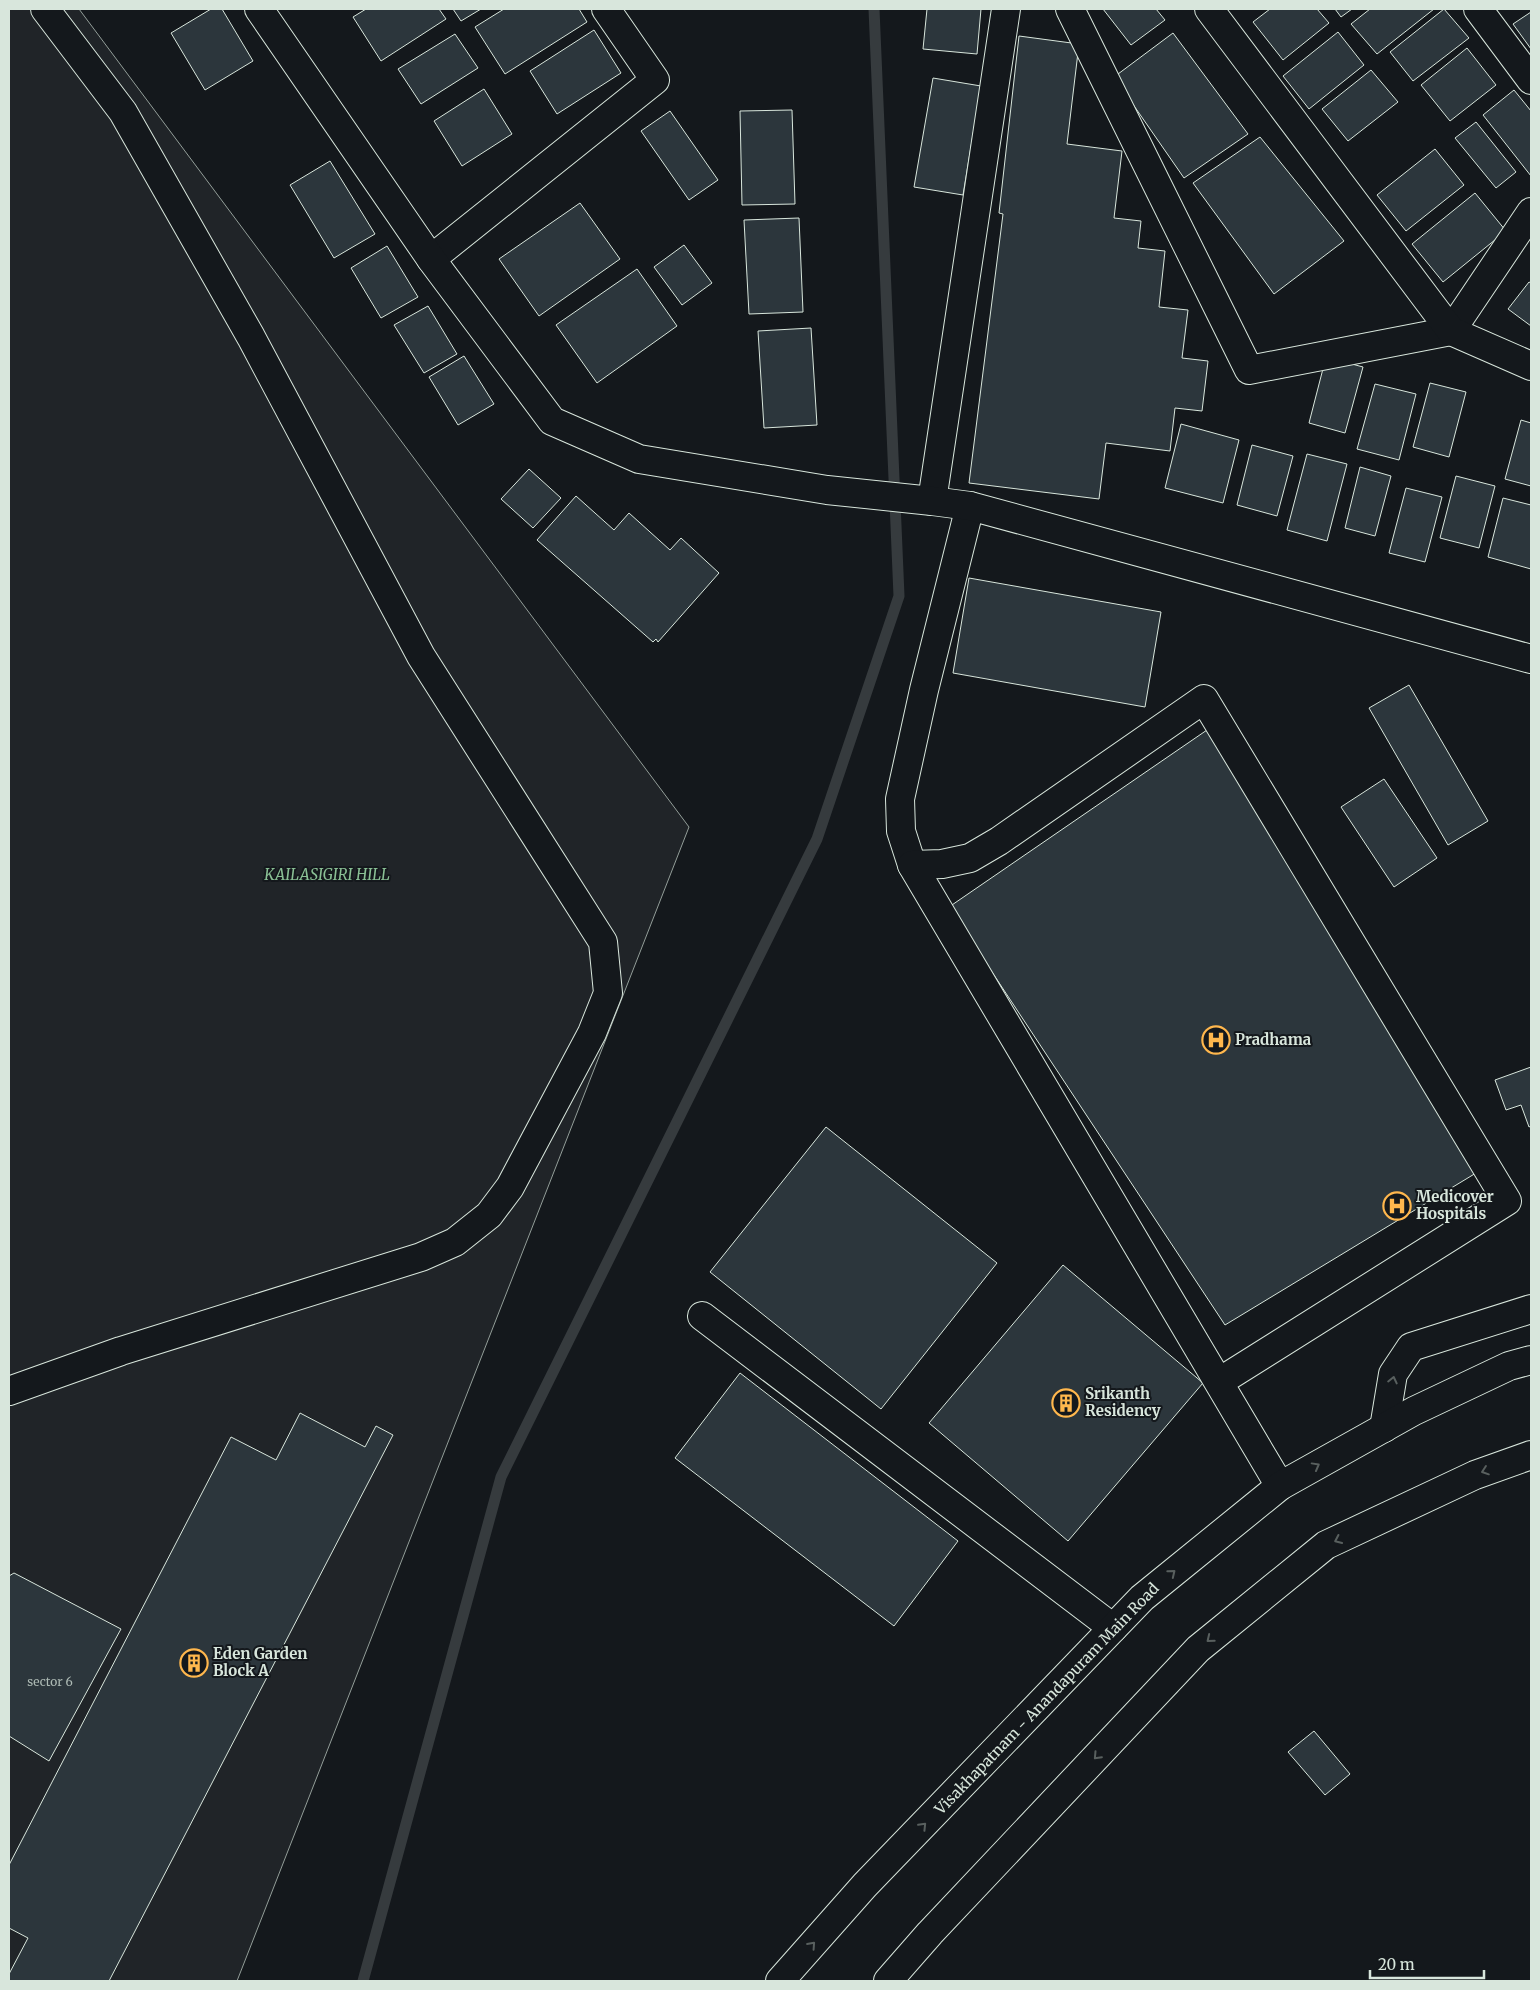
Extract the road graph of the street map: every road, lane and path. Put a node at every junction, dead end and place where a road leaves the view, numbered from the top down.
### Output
1 (45, 9) edge
2 (259, 9) edge
3 (606, 9) edge
4 (1006, 9) edge
5 (1070, 9) edge
6 (1210, 9) edge
7 (1478, 9) edge
8 (1531, 80) edge
9 (1531, 212) edge
10 (431, 259) junction
11 (1451, 331) junction
12 (1531, 366) edge
13 (919, 499) junction
14 (970, 506) junction
15 (1531, 659) edge
16 (912, 866) junction
17 (1531, 1309) edge
18 (702, 1316) dead end
19 (1531, 1360) edge
20 (1219, 1382) junction
21 (9, 1391) edge
22 (1384, 1428) junction
23 (1531, 1455) edge
24 (1280, 1486) junction
25 (1113, 1628) junction
26 (780, 1981) edge
27 (888, 1981) edge

1 - 21 street
2 - 10 street
3 - 10 street
4 - 13 street
5 - 11 street
6 - 11 street
7 - 8 street
9 - 11 street
10 - 13 street
11 - 12 street
13 - 14 street
14 - 15 street
14 - 16 street
16 - 20 street
16 - 20 street
22 -> 17 street
18 - 25 street
19 - 22 street, Visakhapatnam - Anandapuram Main Road
20 - 24 street
24 -> 22 street, Visakhapatnam - Anandapuram Main Road
23 -> 27 street
25 -> 24 street, Visakhapatnam - Anandapuram Main Road
26 -> 25 street, Visakhapatnam - Anandapuram Main Road

